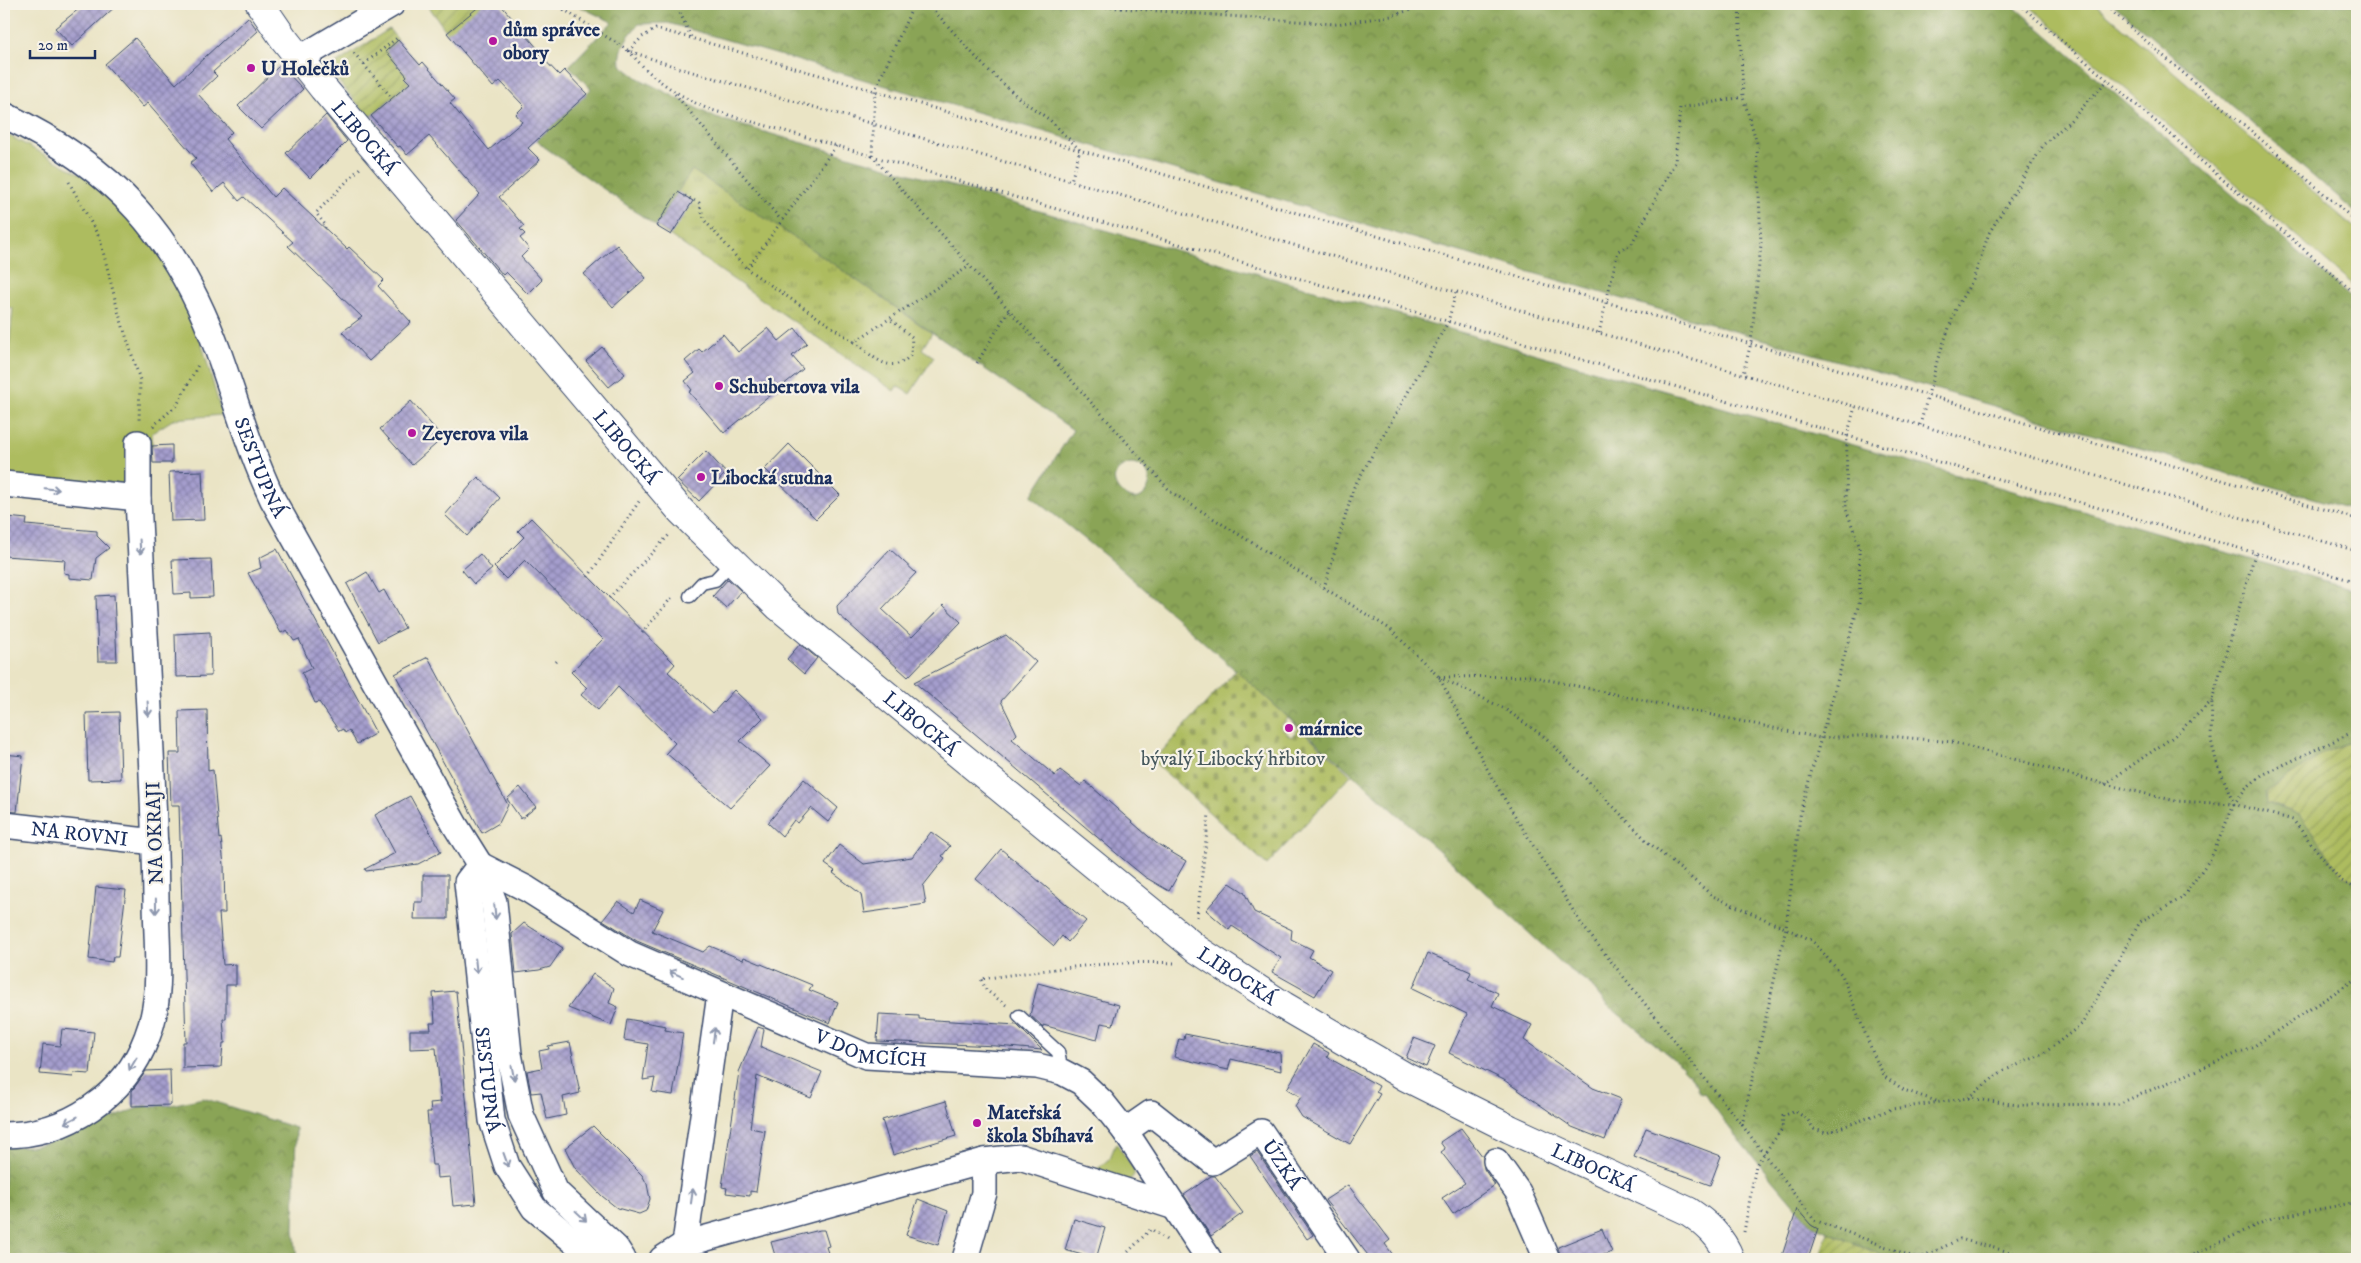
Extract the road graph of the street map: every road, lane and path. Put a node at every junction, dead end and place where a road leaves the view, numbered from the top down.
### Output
1 (260, 4) edge
2 (392, 4) edge
3 (555, 4) edge
4 (582, 4) edge
5 (676, 4) edge
6 (914, 4) edge
7 (928, 4) edge
8 (1066, 4) edge
9 (1220, 4) edge
10 (1429, 4) edge
11 (1739, 4) edge
12 (2019, 4) edge
13 (2103, 4) edge
14 (563, 10) junction
15 (1229, 16) junction
16 (397, 38) dead end
17 (691, 38) junction
18 (629, 51) junction
19 (353, 52) dead end
20 (299, 59) junction
21 (364, 64) junction
22 (2108, 80) junction
23 (875, 90) junction
24 (673, 92) junction
25 (1743, 97) junction
26 (392, 98) dead end
27 (4, 115) edge
28 (873, 123) junction
29 (836, 146) junction
30 (1080, 150) junction
31 (872, 156) junction
32 (361, 167) dead end
33 (62, 177) dead end
34 (1071, 181) junction
35 (686, 196) dead end
36 (781, 220) junction
37 (2357, 222) edge
38 (324, 228) dead end
39 (968, 267) junction
40 (747, 269) junction
41 (1456, 292) junction
42 (2357, 295) edge
43 (1607, 301) junction
44 (1009, 310) junction
45 (890, 319) junction
46 (1448, 322) junction
47 (1600, 333) junction
48 (854, 342) junction
49 (1751, 343) junction
50 (218, 349) junction
51 (977, 363) dead end
52 (1743, 374) junction
53 (1929, 394) junction
54 (1855, 407) junction
55 (1920, 425) junction
56 (1847, 436) junction
57 (138, 443) junction
58 (4, 484) edge
59 (642, 497) dead end
60 (138, 498) junction
61 (2357, 519) edge
62 (677, 527) dead end
63 (2357, 551) edge
64 (2255, 554) junction
65 (733, 562) junction
66 (588, 577) dead end
67 (2357, 582) edge
68 (1324, 588) junction
69 (690, 596) dead end
70 (609, 598) dead end
71 (1439, 677) junction
72 (2212, 700) junction
73 (2357, 730) edge
74 (1820, 738) junction
75 (2105, 784) junction
76 (2234, 804) junction
77 (1209, 814) dead end
78 (4, 825) edge
79 (155, 842) junction
80 (480, 865) junction
81 (2357, 889) edge
82 (1786, 927) junction
83 (1198, 950) junction
84 (2357, 978) edge
85 (720, 994) junction
86 (1019, 1016) joint
87 (1062, 1072) junction
88 (1968, 1098) junction
89 (1940, 1103) junction
90 (1742, 1125) junction
91 (1125, 1131) junction
92 (4, 1135) edge
93 (1764, 1154) junction
94 (984, 1161) junction
95 (1496, 1161) dead end
96 (2357, 1202) edge
97 (1174, 1207) junction
98 (685, 1244) junction
99 (1173, 1245) dead end
100 (1736, 1249) edge
101 (595, 1259) edge
102 (623, 1259) edge
103 (662, 1259) edge
104 (965, 1259) edge
105 (1121, 1259) edge
106 (1209, 1259) edge
107 (1347, 1259) edge
108 (1546, 1259) edge
109 (1919, 1259) edge
110 (2036, 1259) edge
111 (2184, 1259) edge

1 - 20 street, LIBOCKÁ
2 - 20 street
3 - 14 path
4 - 14 path
5 - 17 path
6 - 23 path
7 - 30 path
8 - 15 path
9 - 15 path
10 - 15 path
11 - 25 path
12 - 22 path
13 - 37 path
14 - 18 path
16 - 21 path
17 - 18 path
17 - 23 path
18 - 24 path
18 - 28 path
19 - 21 path
20 - 65 street, LIBOCKÁ
21 - 26 path
22 - 42 path
22 - 53 path
23 - 28 path
23 - 30 path
24 - 29 path
24 - 36 path
25 - 43 path
25 - 49 path
27 - 50 street, SESTUPNÁ
28 - 31 path
28 - 34 path
29 - 31 path
29 - 36 path
30 - 34 path
30 - 43 path
31 - 39 path
31 - 46 path
32 - 38 path
33 - 57 path
34 - 41 path
35 - 40 path
36 - 40 path
39 - 44 path
39 - 45 path
40 - 48 path
41 - 46 path
41 - 47 path
43 - 47 path
43 - 49 path
44 - 51 path
44 - 68 path
45 - 48 path
45 - 48 path
46 - 56 path
46 - 68 path
47 - 52 path
49 - 52 path
49 - 53 path
50 - 57 path
50 - 80 street, SESTUPNÁ
52 - 54 path
53 - 55 path
53 - 61 path
54 - 55 path
54 - 56 path
55 - 63 path
56 - 64 path
56 - 74 path
57 - 60 street, NA OKRAJI
58 -> 60 street
59 - 66 path
60 -> 79 street, NA OKRAJI
62 - 70 path
64 - 67 path
64 - 72 path
65 - 69 lane
65 - 83 street, LIBOCKÁ
68 - 71 path
71 - 74 path
71 - 82 path
71 - 90 path
72 - 75 path
72 - 76 path
73 - 76 path
74 - 75 path
74 - 82 path
75 - 76 path
76 - 81 path
76 - 88 path
77 - 83 path
78 - 79 street, NA ROVNI
79 -> 92 street, NA OKRAJI
85 -> 80 street, V DOMCÍCH
80 -> 101 street, SESTUPNÁ
80 -> 102 street, SESTUPNÁ
82 - 89 path
82 - 90 path
83 - 86 path
83 - 100 street, LIBOCKÁ
84 - 88 path
85 - 87 street, V DOMCÍCH
98 -> 85 street
86 - 87 lane
87 - 91 street, V DOMCÍCH
88 - 89 path
89 - 93 path
90 - 93 path
91 - 97 street, V DOMCÍCH
91 - 107 street, ÚZKÁ
93 - 100 path
93 - 109 path
94 - 97 street
94 - 98 street
94 - 104 street
95 - 108 street
96 - 111 path
97 - 106 street, V DOMCÍCH
98 - 103 street
99 - 105 path
109 - 110 path

